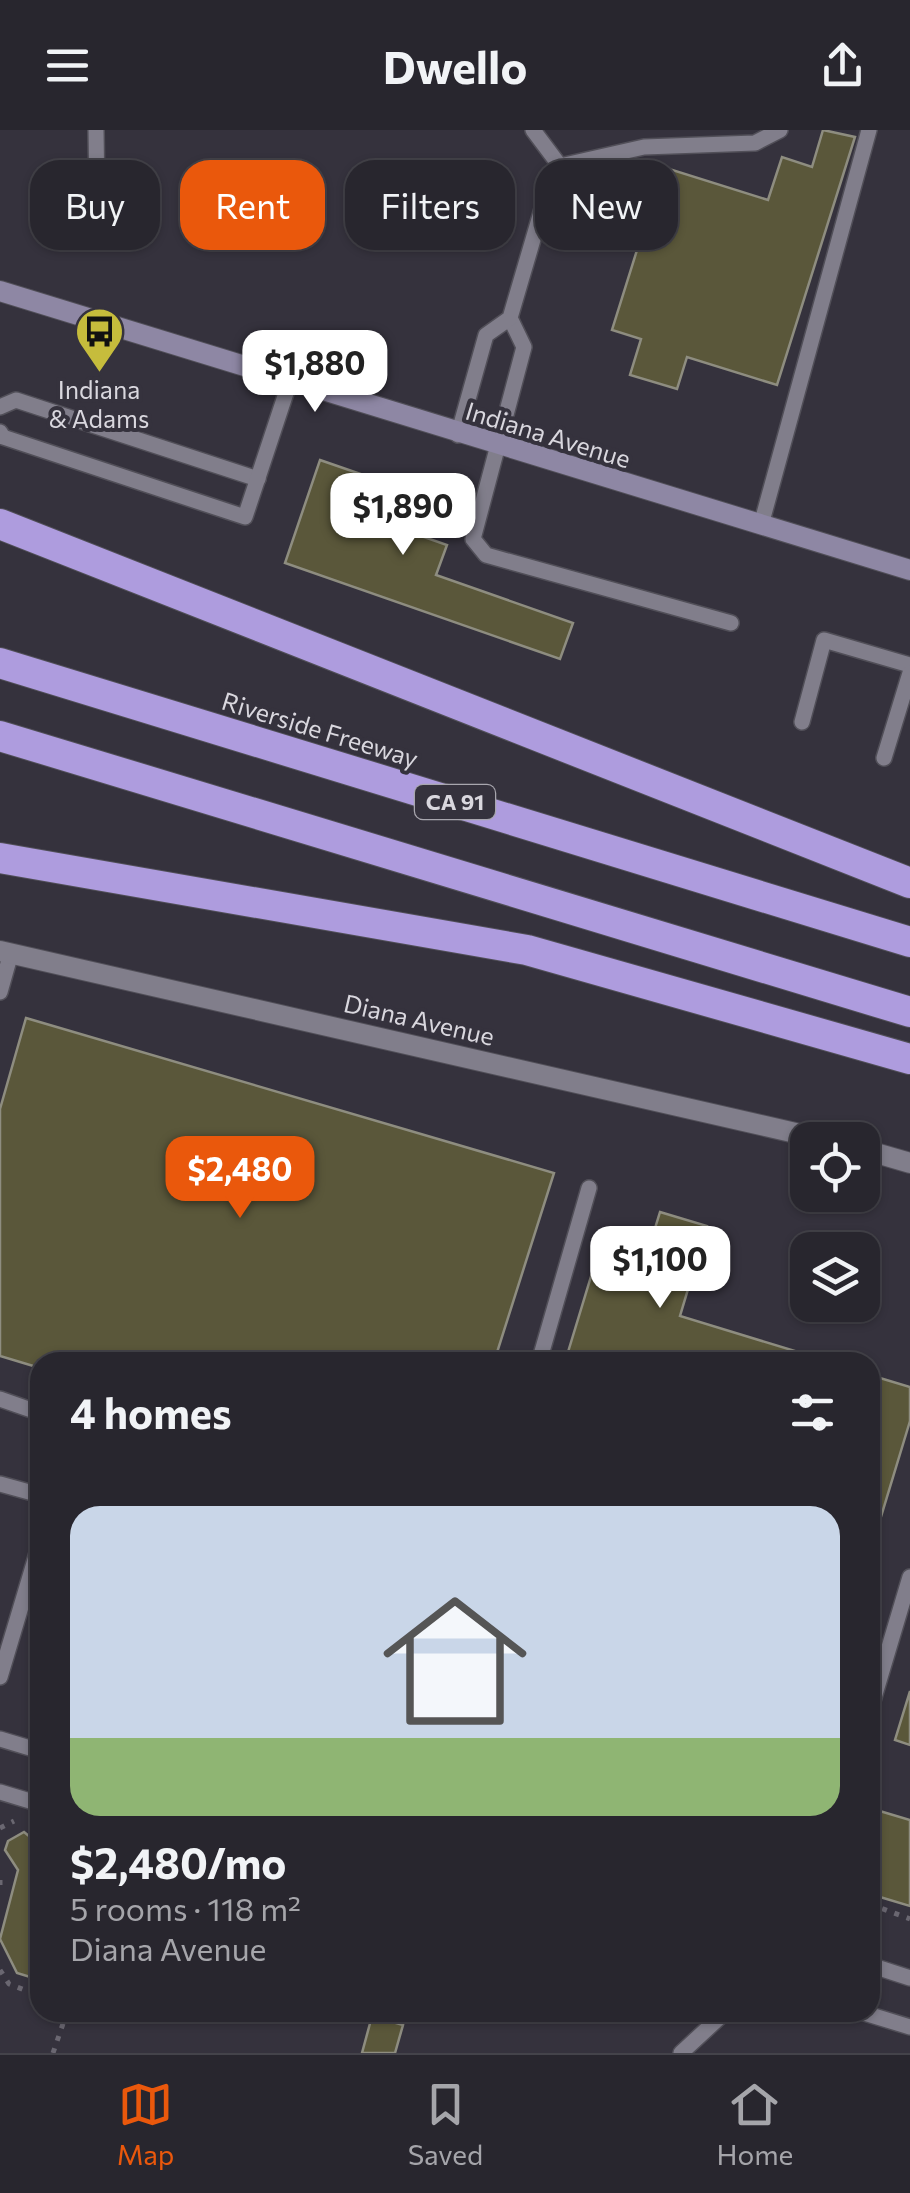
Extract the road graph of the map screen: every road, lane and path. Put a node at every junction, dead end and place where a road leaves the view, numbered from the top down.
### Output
1 (96, 130) edge
2 (533, 130) edge
3 (780, 130) edge
4 (869, 130) edge
5 (96, 160) edge
6 (556, 160) edge
7 (587, 160) edge
8 (535, 233) edge
9 (0, 291) edge
10 (510, 318) junction
11 (290, 381) junction
12 (0, 407) edge
13 (0, 432) edge
14 (458, 434) junction
15 (498, 436) junction
16 (258, 480) junction
17 (0, 524) edge
18 (760, 526) junction
19 (910, 570) edge
20 (731, 623) dead end
21 (0, 663) edge
22 (910, 665) edge
23 (910, 673) edge
24 (802, 722) dead end
25 (0, 736) edge
26 (884, 758) dead end
27 (0, 858) edge
28 (910, 883) edge
29 (910, 942) edge
30 (5, 952) edge
31 (0, 992) edge
32 (910, 1012) edge
33 (910, 1059) edge
34 (790, 1132) edge
35 (880, 1154) edge
36 (910, 1163) edge
37 (590, 1188) dead end
38 (542, 1352) edge
39 (0, 1398) edge
40 (30, 1408) edge
41 (0, 1484) edge
42 (30, 1492) edge
43 (30, 1576) edge
44 (910, 1577) edge
45 (0, 1677) edge
46 (880, 1678) edge
47 (0, 1739) edge
48 (30, 1748) edge
49 (0, 1792) edge
50 (30, 1801) edge
51 (0, 1880) edge
52 (0, 1892) edge
53 (880, 1908) edge
54 (910, 1919) edge
55 (880, 1968) edge
56 (0, 1970) edge
57 (910, 1978) edge
58 (30, 1992) edge
59 (880, 2018) edge
60 (64, 2022) edge
61 (715, 2022) edge
62 (910, 2027) edge
63 (53, 2053) edge
64 (681, 2053) edge

1 - 5 lane
2 - 6 lane
3 - 7 lane
4 - 18 lane
8 - 10 lane
9 - 11 street, Indiana Avenue
10 - 14 lane
10 - 15 lane
11 - 14 street, Indiana Avenue
11 - 16 lane
12 - 16 lane
13 - 16 lane
14 - 15 street, Indiana Avenue
15 - 18 street, Indiana Avenue
15 - 20 lane
17 - 28 highway
18 - 19 street, Indiana Avenue
21 - 29 highway, Riverside Freeway / CA 91
22 - 24 lane
23 - 26 lane
25 - 32 highway
27 - 33 highway
30 - 31 lane
30 - 34 street, Diana Avenue
35 - 36 street
37 - 38 lane
39 - 40 lane
41 - 42 lane
43 - 45 lane
44 - 46 lane
47 - 48 lane
49 - 50 lane
51 - 52 path
53 - 54 path
55 - 57 lane
56 - 58 path
59 - 62 lane
60 - 63 path
61 - 64 lane

